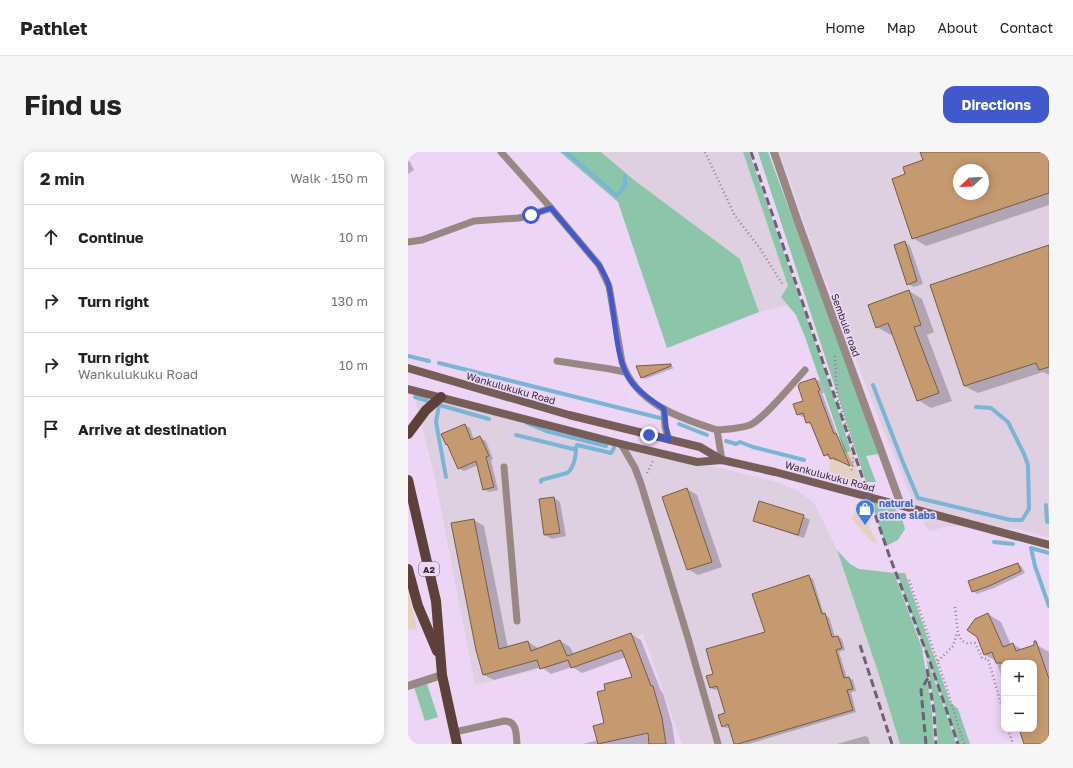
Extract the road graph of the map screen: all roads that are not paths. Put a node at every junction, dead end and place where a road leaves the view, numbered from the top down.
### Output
1 (501, 152) edge
2 (774, 152) edge
3 (551, 208) junction
4 (408, 242) edge
5 (557, 361) dead end
6 (408, 368) edge
7 (805, 370) dead end
8 (625, 372) junction
9 (408, 389) edge
10 (441, 397) junction
11 (664, 409) junction
12 (717, 430) junction
13 (408, 434) edge
14 (669, 440) junction
15 (621, 444) junction
16 (722, 460) junction
17 (504, 467) dead end
18 (408, 480) edge
19 (901, 505) junction
20 (1049, 545) edge
21 (408, 568) edge
22 (517, 621) dead end
23 (441, 658) junction
24 (442, 675) junction
25 (408, 686) edge
26 (455, 732) junction
27 (457, 744) edge
28 (516, 744) edge
29 (718, 744) edge

1 - 3 lane
2 - 19 street, Sembule road
3 - 4 lane
3 - 8 lane
5 - 8 lane
6 - 14 main road, Wankulukuku Road
7 - 12 lane
8 - 11 lane
9 - 10 main road, Wankulukuku Road
10 - 13 main road
10 - 15 main road, Wankulukuku Road
11 - 12 lane
11 - 14 lane
12 - 16 lane
14 - 16 main road, Wankulukuku Road
15 - 16 main road, Wankulukuku Road
15 - 29 lane
16 - 19 main road, Wankulukuku Road
17 - 22 lane
18 - 23 main road, A2
19 - 20 main road, Wankulukuku Road
21 - 23 main road, A2
23 - 24 main road, A2
24 - 25 street
24 - 26 main road, A2
26 - 27 main road, A2
26 - 28 lane

